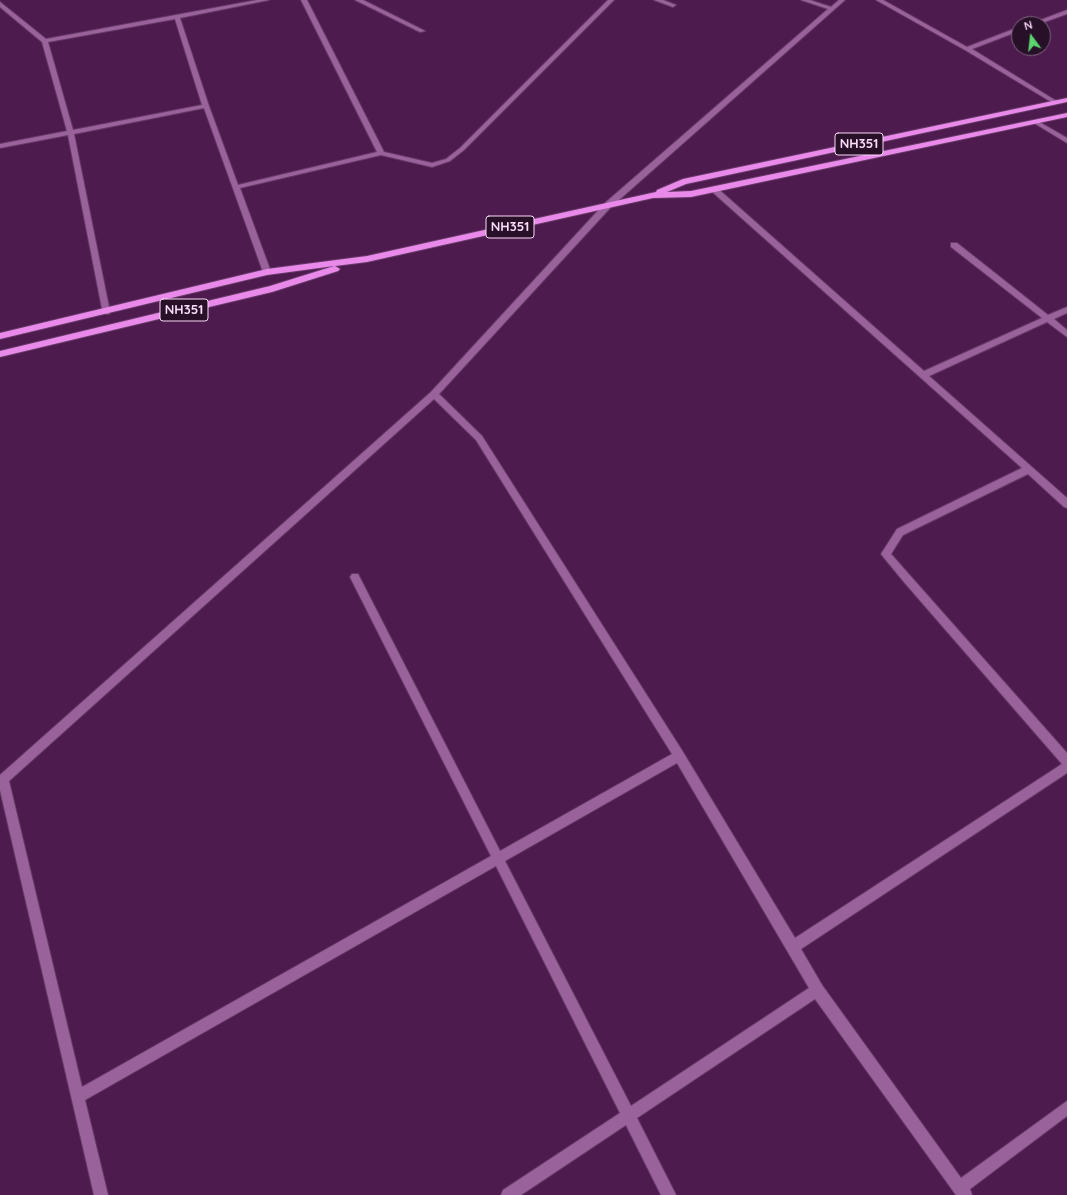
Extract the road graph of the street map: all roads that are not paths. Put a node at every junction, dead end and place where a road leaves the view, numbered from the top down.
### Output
1 (266, 0) edge
2 (304, 0) edge
3 (358, 0) edge
4 (611, 0) edge
5 (657, 0) edge
6 (804, 0) edge
7 (842, 0) edge
8 (880, 0) edge
9 (0, 4) edge
10 (673, 5) dead end
11 (833, 8) junction
12 (1067, 12) edge
13 (177, 17) junction
14 (1051, 18) edge
15 (422, 31) dead end
16 (1011, 32) edge
17 (45, 41) junction
18 (967, 49) junction
19 (1067, 100) edge
20 (1054, 102) junction
21 (206, 106) junction
22 (1037, 106) junction
23 (1067, 115) edge
24 (1055, 118) junction
25 (1036, 122) junction
26 (71, 132) junction
27 (1067, 141) edge
28 (0, 146) edge
29 (381, 153) junction
30 (237, 187) junction
31 (713, 189) junction
32 (653, 195) junction
33 (608, 205) junction
34 (954, 245) dead end
35 (366, 258) junction
36 (267, 272) junction
37 (1067, 310) edge
38 (106, 312) junction
39 (1049, 318) junction
40 (1067, 334) edge
41 (0, 336) edge
42 (0, 354) edge
43 (923, 375) junction
44 (434, 394) junction
45 (1029, 469) junction
46 (1067, 504) edge
47 (355, 577) dead end
48 (679, 756) junction
49 (1067, 761) edge
50 (1067, 767) edge
51 (1, 780) edge
52 (498, 859) junction
53 (793, 947) junction
54 (817, 990) junction
55 (77, 1096) junction
56 (1067, 1108) edge
57 (628, 1115) junction
58 (962, 1191) edge
59 (101, 1195) edge
60 (508, 1195) edge
61 (669, 1195) edge

1 - 13 street
2 - 29 street
3 - 15 street
4 - 29 street
5 - 10 street
6 - 11 street
7 - 11 street
8 - 18 street
9 - 17 street
11 - 33 street
12 - 14 street
13 - 17 street
13 - 21 street
16 - 18 street
17 - 26 street
18 - 20 street
19 - 20 highway, NH351
20 - 22 highway, NH351
21 - 26 street
21 - 30 street
22 - 24 highway
22 - 32 highway, NH351
23 - 24 highway, NH351
24 - 25 highway, NH351
25 - 27 street
25 - 31 highway, NH351
26 - 28 street
26 - 38 street
29 - 30 street
30 - 36 street
31 - 32 highway, NH351
31 - 43 street
32 - 33 highway, NH351
33 - 35 highway, NH351
33 - 44 street
34 - 39 street
35 - 36 highway, NH351
35 - 42 highway, NH351
36 - 38 highway, NH351
37 - 39 street
38 - 41 highway, NH351
39 - 40 street
39 - 43 street
43 - 45 street
44 - 48 street
44 - 51 street
45 - 46 street
45 - 49 street
47 - 52 street
48 - 52 street
48 - 53 street
50 - 53 street
51 - 55 street
52 - 55 street
52 - 57 street
53 - 54 street
54 - 57 street
54 - 58 street
55 - 59 street
56 - 58 street
57 - 60 street
57 - 61 street

